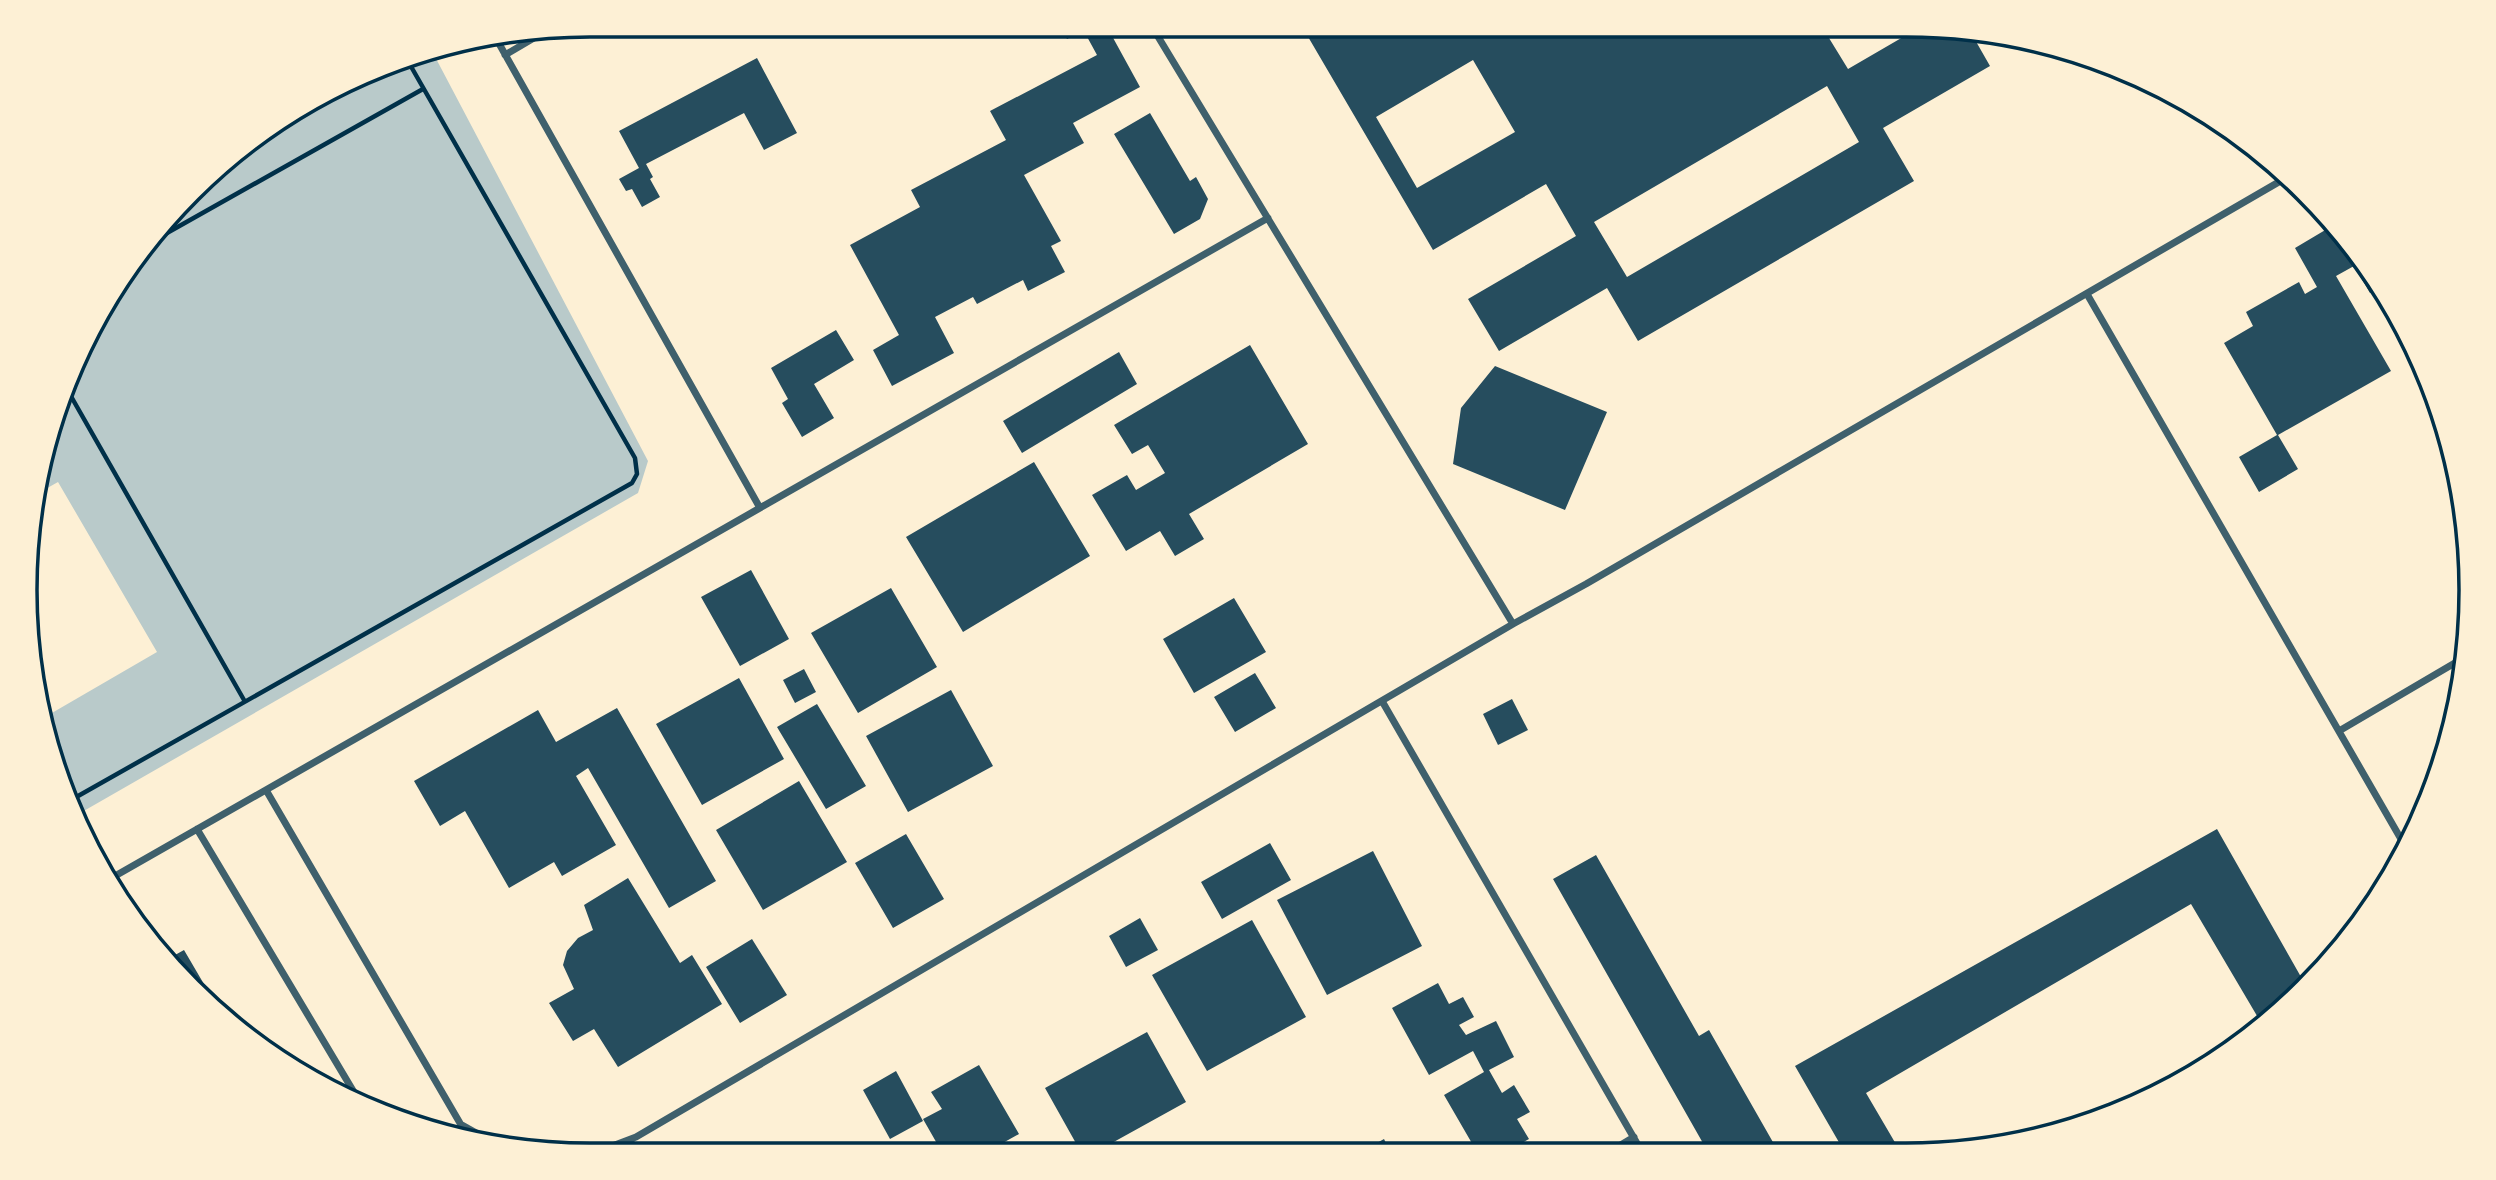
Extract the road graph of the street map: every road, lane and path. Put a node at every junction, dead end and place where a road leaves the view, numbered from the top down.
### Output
1 (1159, 37) edge
2 (531, 40) edge
3 (499, 44) edge
4 (505, 55) junction
5 (411, 66) edge
6 (423, 89) junction
7 (2279, 182) edge
8 (1268, 218) junction
9 (168, 233) edge
10 (2087, 293) junction
11 (72, 397) edge
12 (760, 508) junction
13 (1513, 624) junction
14 (2455, 663) edge
15 (244, 700) junction
16 (1382, 701) junction
17 (2339, 731) junction
18 (266, 790) junction
19 (77, 797) edge
20 (197, 829) junction
21 (2400, 838) edge
22 (116, 875) edge
23 (351, 1089) edge
24 (460, 1124) junction
25 (462, 1128) edge
26 (471, 1130) edge
27 (636, 1137) junction
28 (1634, 1137) junction
29 (620, 1143) edge
30 (629, 1143) edge
31 (1624, 1143) edge
32 (1637, 1143) edge

1 - 8 street
2 - 4 street
3 - 4 street
4 - 12 street
5 - 6 path
6 - 9 path
6 - 15 path
7 - 10 street
8 - 12 street
8 - 13 street
10 - 13 street
10 - 17 street
11 - 15 path
12 - 18 street
13 - 16 street
14 - 17 street
15 - 19 path
16 - 27 street
16 - 28 street
17 - 21 street
18 - 20 street
18 - 24 street
20 - 22 street
20 - 23 street
24 - 25 street
24 - 26 street
27 - 29 street
27 - 30 street
28 - 31 street
28 - 32 street

